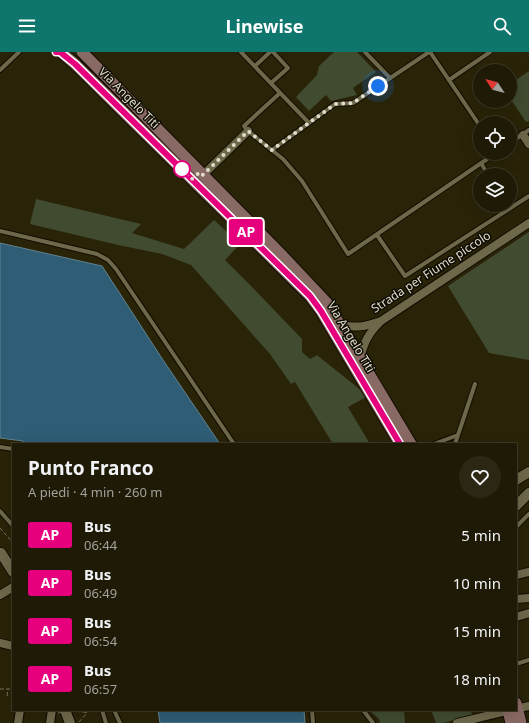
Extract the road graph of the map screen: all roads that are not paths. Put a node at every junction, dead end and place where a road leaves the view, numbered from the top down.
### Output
1 (19, 52) edge
2 (56, 52) edge
3 (61, 52) edge
4 (82, 52) edge
5 (241, 52) edge
6 (270, 52) edge
7 (273, 52) edge
8 (365, 52) edge
9 (430, 52) edge
10 (490, 52) edge
11 (255, 66) junction
12 (0, 70) edge
13 (390, 78) junction
14 (449, 80) junction
15 (271, 83) junction
16 (280, 93) junction
17 (473, 116) edge
18 (309, 123) junction
19 (248, 131) junction
20 (526, 133) edge
21 (517, 139) edge
22 (529, 144) edge
23 (272, 150) junction
24 (486, 160) edge
25 (481, 163) junction
26 (484, 168) edge
27 (201, 179) junction
28 (529, 196) edge
29 (517, 202) edge
30 (501, 212) edge
31 (529, 222) edge
32 (0, 231) edge
33 (377, 235) junction
34 (381, 321) junction
35 (340, 325) junction
36 (360, 357) junction
37 (475, 384) dead end
38 (458, 434) junction
39 (233, 443) edge
40 (399, 443) edge
41 (410, 443) edge
42 (436, 443) edge
43 (455, 443) edge
44 (0, 447) edge
45 (12, 449) edge
46 (529, 472) edge
47 (517, 479) edge
48 (529, 493) edge
49 (517, 505) edge
50 (0, 511) edge
51 (529, 514) edge
52 (12, 525) edge
53 (517, 526) edge
54 (0, 553) edge
55 (12, 562) edge
56 (12, 571) edge
57 (529, 572) edge
58 (517, 575) edge
59 (12, 588) edge
60 (0, 595) edge
61 (529, 598) edge
62 (517, 599) edge
63 (529, 613) edge
64 (517, 617) edge
65 (0, 643) edge
66 (12, 646) edge
67 (529, 660) edge
68 (517, 664) edge
69 (529, 706) edge
70 (517, 708) edge
71 (20, 711) edge
72 (52, 711) edge
73 (58, 711) edge
74 (102, 711) edge
75 (114, 711) edge
76 (312, 711) edge
77 (365, 711) edge
78 (502, 711) edge
79 (513, 711) edge
80 (515, 711) edge
81 (18, 723) edge
82 (50, 723) edge
83 (70, 723) edge
84 (106, 723) edge
85 (120, 723) edge
86 (313, 723) edge
87 (373, 723) edge
88 (457, 723) edge
89 (511, 723) edge
90 (521, 723) edge

1 - 12 lane
2 - 3 main road
3 - 27 main road, Via Angelo Titi
4 - 27 main road, Via Angelo Titi
5 - 11 lane
6 - 11 lane
7 - 15 lane
8 - 13 lane
9 - 13 lane
9 - 14 lane
10 - 14 lane
11 - 15 lane
13 - 18 lane
14 - 17 lane
15 - 16 lane
16 - 18 lane
16 - 19 lane
18 - 23 lane
19 - 23 lane
19 - 27 street
20 - 21 lane
20 - 22 street
23 - 33 lane
24 - 25 lane
25 - 26 lane
25 - 33 lane
27 - 35 main road, Via Angelo Titi
27 - 40 main road, Via Angelo Titi
28 - 29 lane
30 - 33 lane
31 - 34 street, Strada per Fiume piccolo
32 - 39 lane
34 - 35 street, Strada per Fiume piccolo
34 - 36 street
35 - 36 main road, Via Angelo Titi
36 - 41 main road, Via Angelo Titi
37 - 38 lane
38 - 42 lane
38 - 43 lane
44 - 45 lane
46 - 47 street
48 - 49 street
50 - 52 lane
51 - 53 lane
54 - 55 street
54 - 56 street
57 - 58 street
59 - 60 street
61 - 62 street
63 - 64 street
65 - 66 street
67 - 68 lane
69 - 70 street
71 - 81 street
72 - 82 street
73 - 83 street
74 - 84 lane
75 - 85 lane
76 - 86 lane
77 - 87 lane
78 - 88 street
79 - 89 main road
80 - 90 main road

